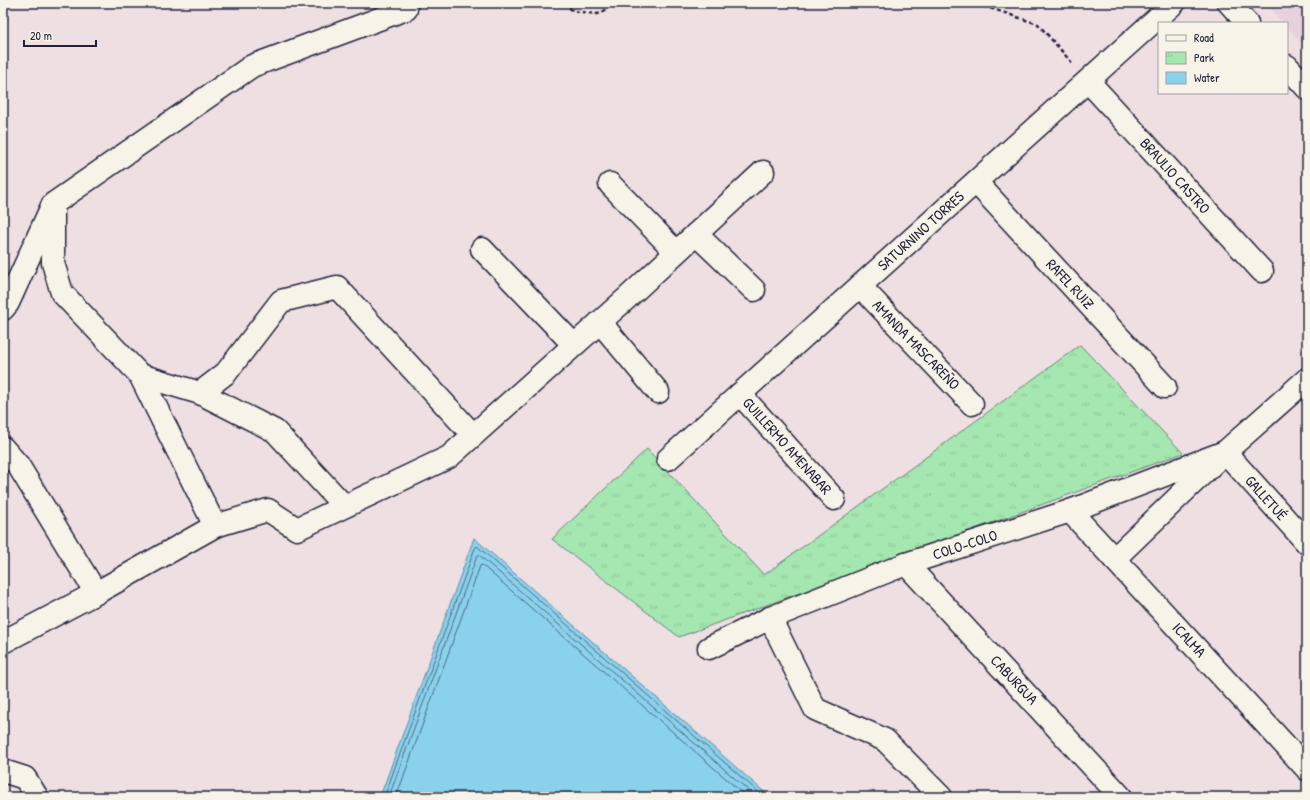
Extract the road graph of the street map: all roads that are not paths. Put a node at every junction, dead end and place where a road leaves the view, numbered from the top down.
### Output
1 (406, 3) edge
2 (1229, 3) edge
3 (1172, 4) edge
4 (1247, 22) edge
5 (1288, 67) edge
6 (1088, 81) junction
7 (1307, 88) edge
8 (763, 172) dead end
9 (976, 182) junction
10 (610, 184) dead end
11 (53, 204) junction
12 (696, 234) junction
13 (482, 249) dead end
14 (676, 252) junction
15 (1262, 271) dead end
16 (860, 286) junction
17 (754, 290) dead end
18 (3, 309) edge
19 (600, 322) junction
20 (574, 345) junction
21 (140, 375) junction
22 (1307, 379) edge
23 (1165, 387) dead end
24 (658, 392) dead end
25 (200, 393) junction
26 (740, 394) junction
27 (972, 404) dead end
28 (473, 435) junction
29 (3, 448) edge
30 (1225, 452) junction
31 (668, 459) dead end
32 (834, 498) dead end
33 (344, 506) junction
34 (1070, 511) junction
35 (215, 526) junction
36 (1307, 544) edge
37 (1114, 559) junction
38 (906, 564) junction
39 (96, 593) junction
40 (770, 618) junction
41 (5, 636) edge
42 (709, 648) dead end
43 (1307, 769) edge
44 (3, 771) edge
45 (37, 797) edge
46 (941, 797) edge
47 (1121, 797) edge

1 - 11 street
2 - 4 street
3 - 6 street, SATURNINO TORRES
5 - 7 street
6 - 9 street, SATURNINO TORRES
6 - 15 street, BRAULIO CASTRO
8 - 12 street
9 - 16 street, SATURNINO TORRES
9 - 23 street, RAFEL RUIZ
10 - 14 street
11 - 18 street
11 - 21 street
12 - 14 street
12 - 17 street
13 - 20 street
14 - 19 street
16 - 26 street, SATURNINO TORRES
16 - 27 street, AMANDA MASCAREÑO
19 - 20 street
19 - 24 street
20 - 28 street
21 - 25 street
21 - 35 street
22 - 30 street, COLO-COLO
25 - 28 street
25 - 33 street
26 - 31 street, SATURNINO TORRES
26 - 32 street, GUILLERMO AMENABAR
28 - 33 street
29 - 39 street
30 - 34 street, COLO-COLO
30 - 36 street, GALLETUÉ
30 - 37 street, COLO-COLO
33 - 35 street
34 - 37 street, ICALMA
34 - 38 street, COLO-COLO
35 - 39 street
37 - 43 street, ICALMA
38 - 40 street, COLO-COLO
38 - 47 street, CABURGUA
39 - 41 street
40 - 42 street, COLO-COLO
40 - 46 street
44 - 45 street

